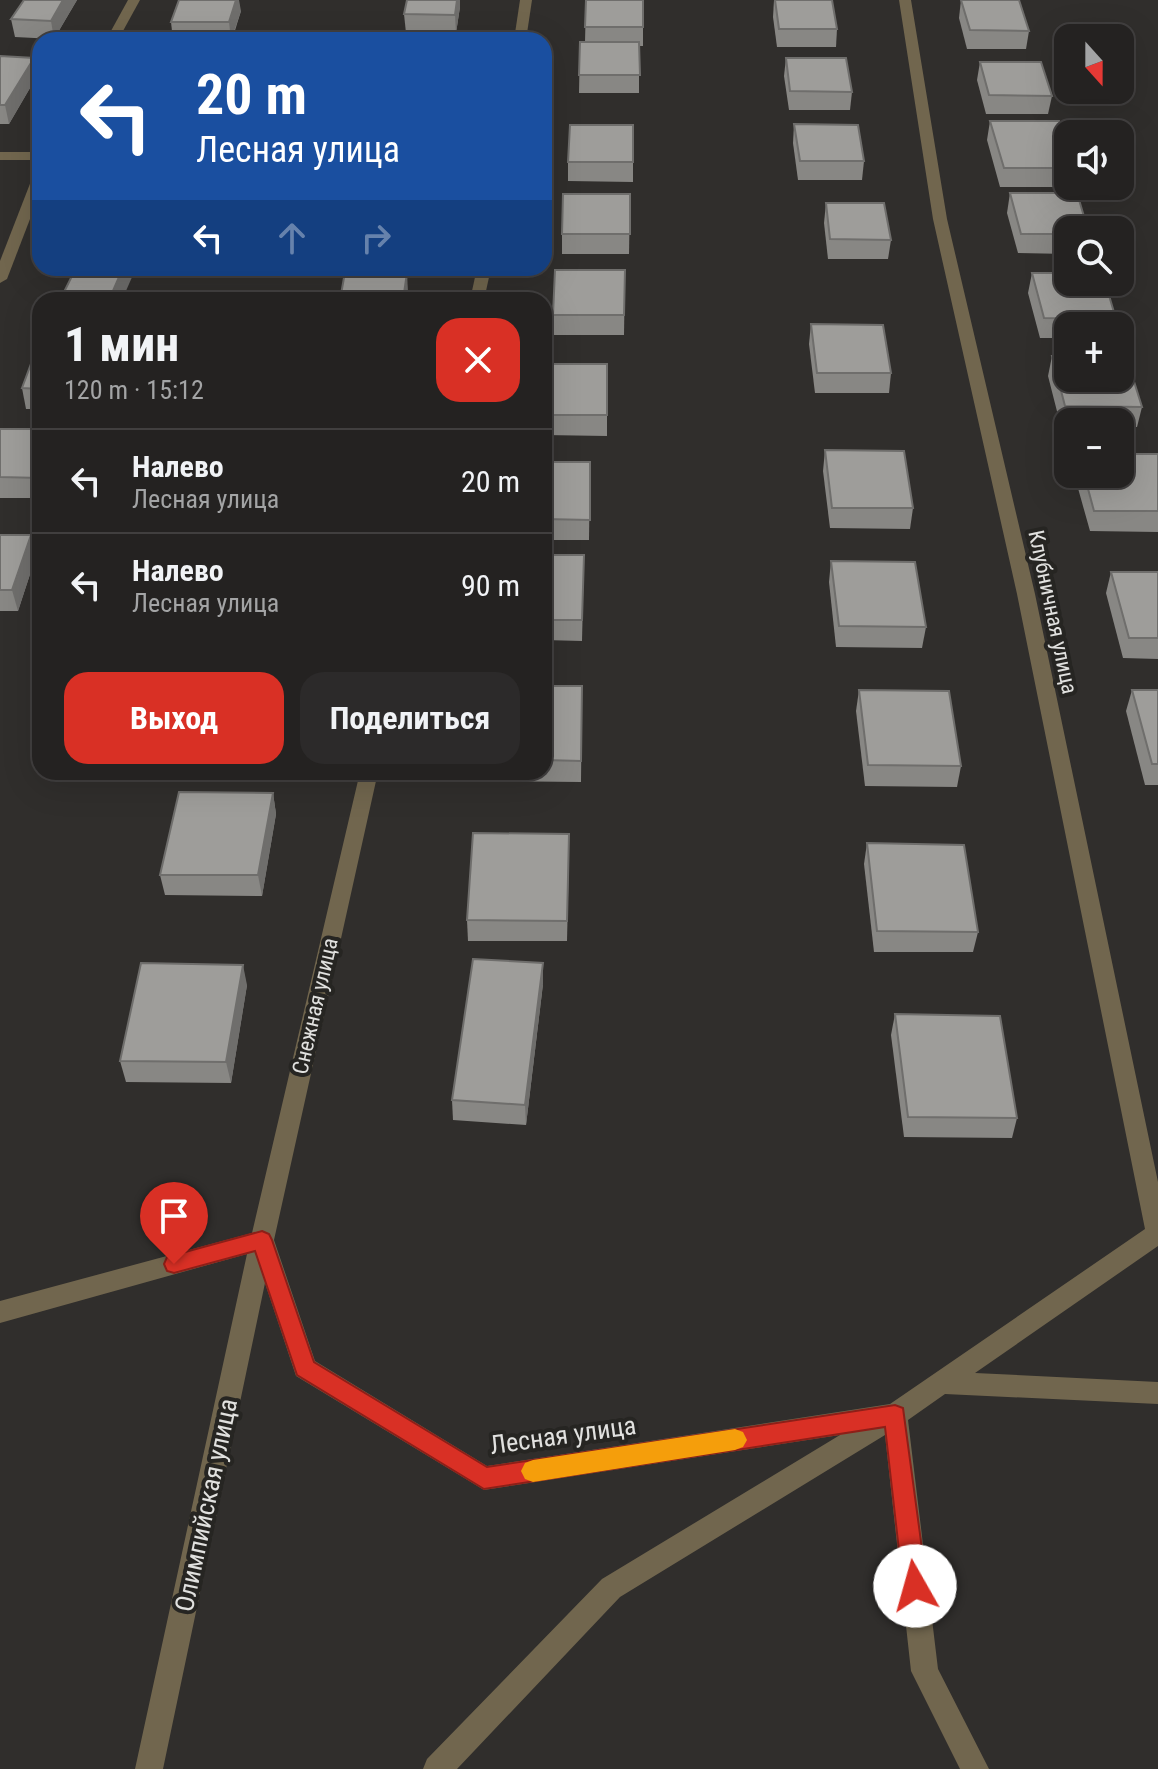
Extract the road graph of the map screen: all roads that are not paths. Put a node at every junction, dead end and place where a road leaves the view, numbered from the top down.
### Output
1 (134, 0) edge
2 (526, 0) edge
3 (905, 0) edge
4 (116, 32) edge
5 (521, 32) edge
6 (0, 156) edge
7 (32, 156) edge
8 (32, 197) edge
9 (0, 279) edge
10 (367, 780) edge
11 (1157, 1233) edge
12 (262, 1240) junction
13 (0, 1312) edge
14 (940, 1383) junction
15 (1158, 1393) edge
16 (895, 1415) junction
17 (149, 1769) edge
18 (437, 1769) edge
19 (975, 1769) edge

1 - 4 street
2 - 5 street
3 - 11 street, Клубничная улица
6 - 7 street
8 - 9 street
10 - 12 street, Снежная улица
11 - 14 street, Лесная улица
12 - 13 street
12 - 16 street, Лесная улица
12 - 17 street, Олимпийская улица
14 - 15 street
14 - 16 street, Лесная улица
16 - 18 street
16 - 19 street

